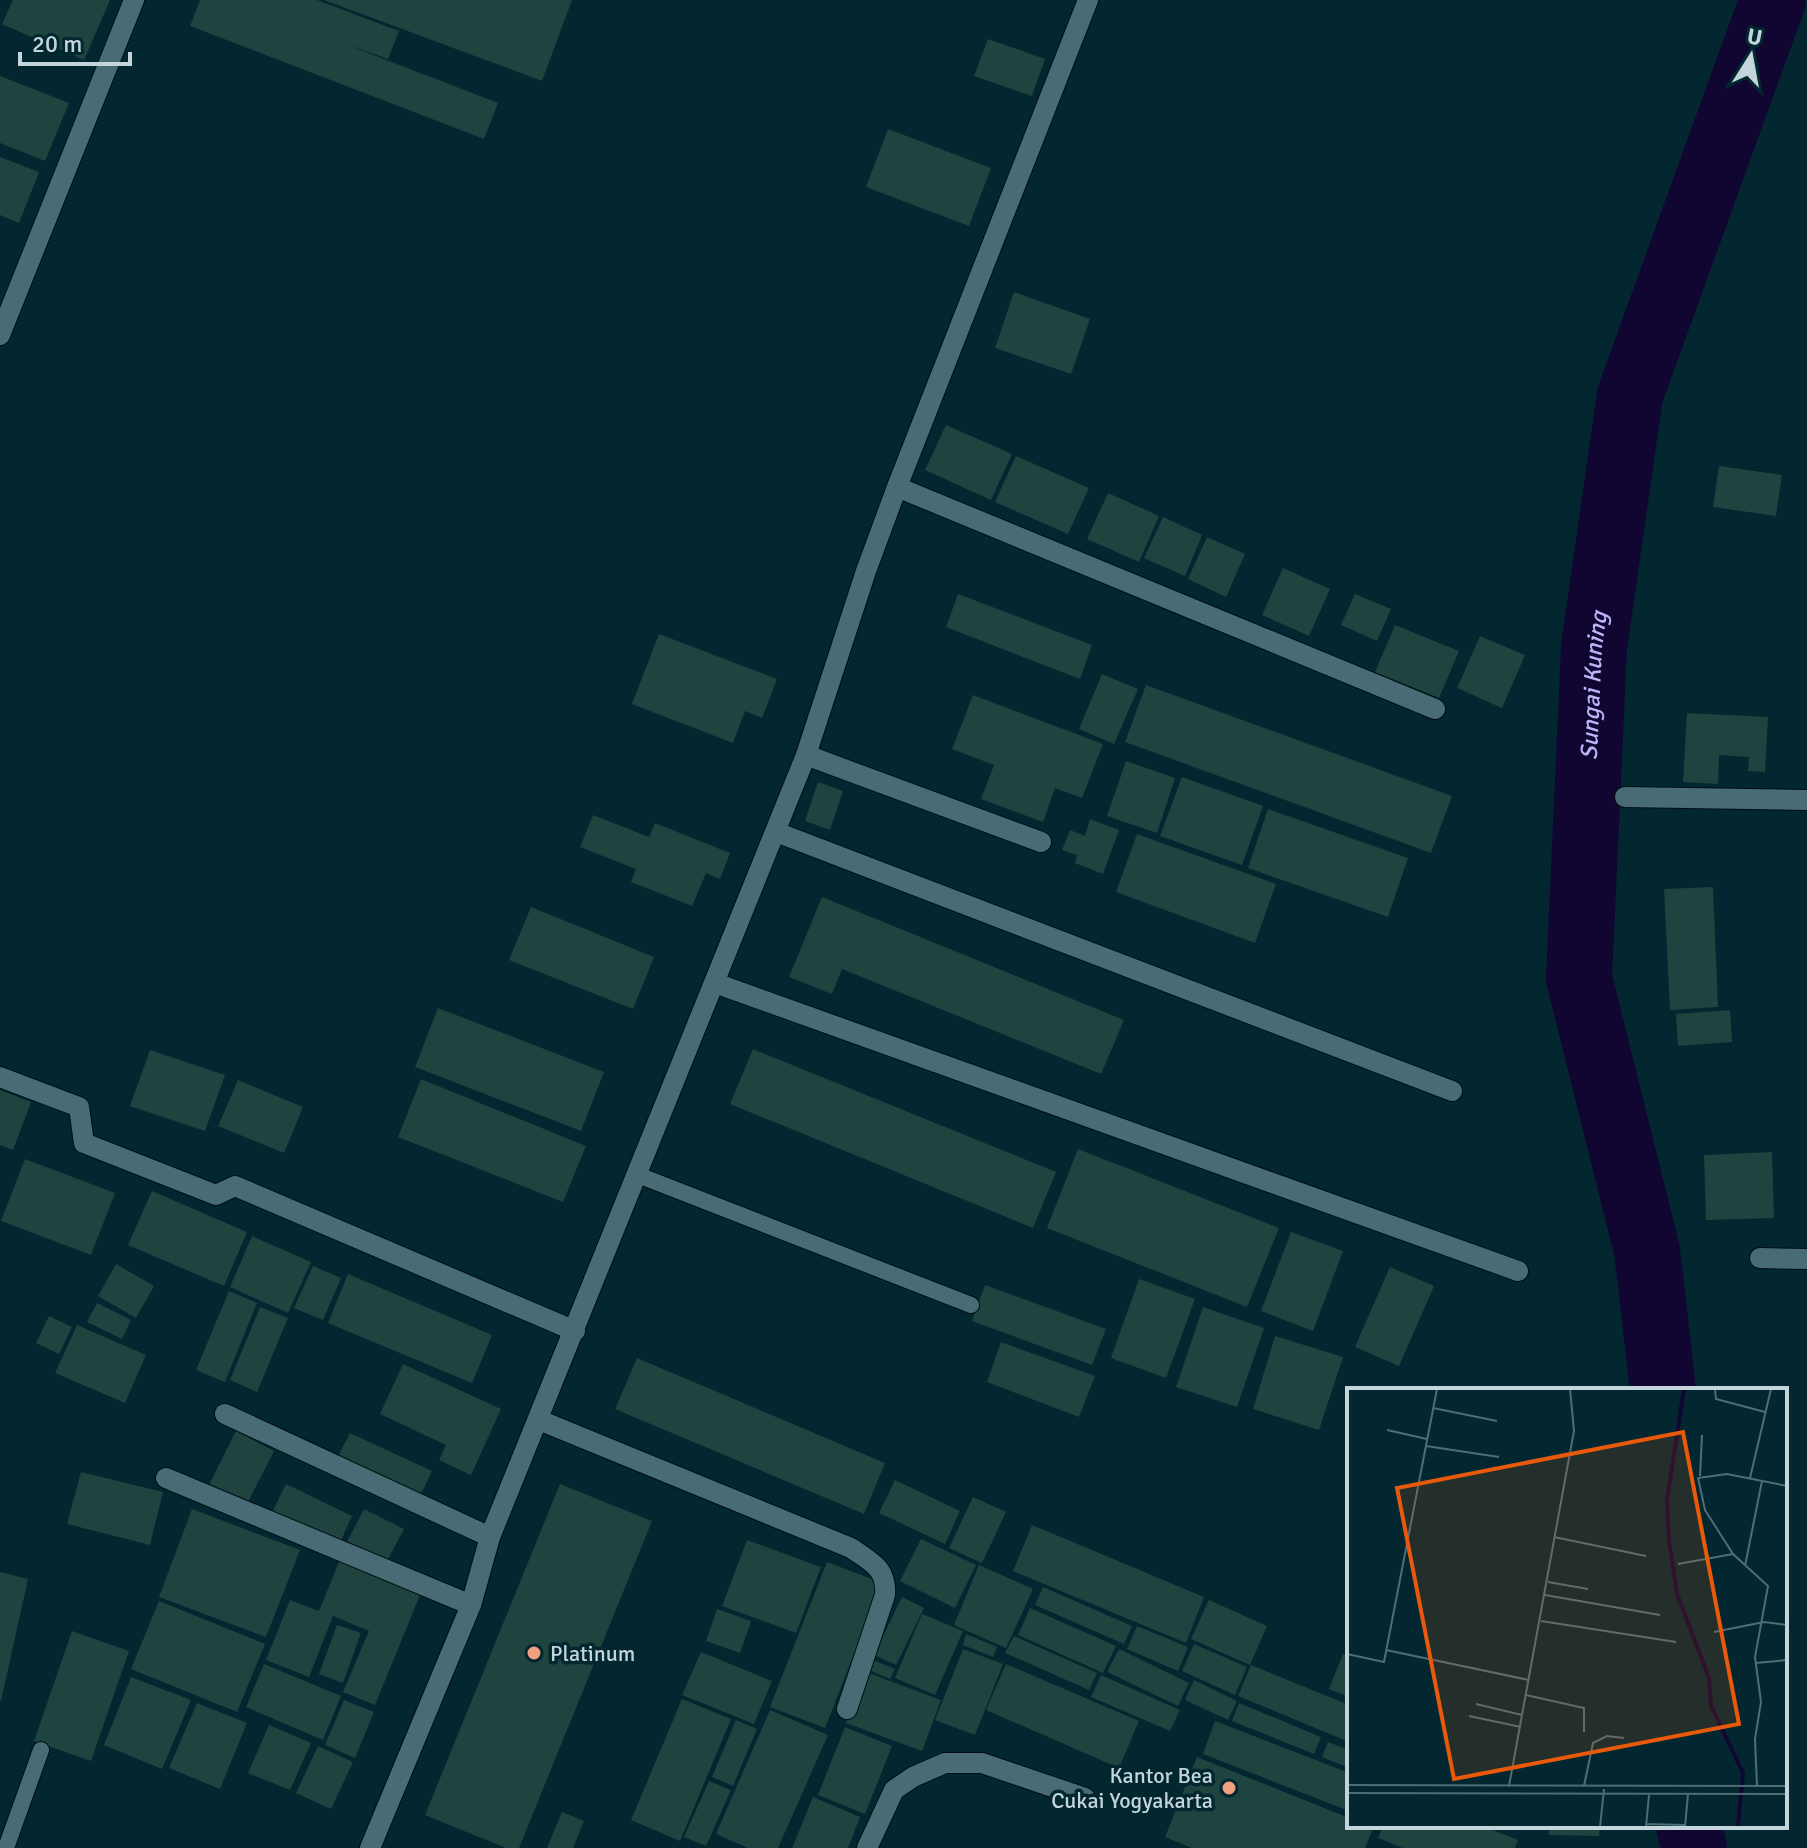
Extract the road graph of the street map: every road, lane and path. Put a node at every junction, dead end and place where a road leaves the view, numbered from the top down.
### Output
1 (134, 0) edge
2 (1088, 0) edge
3 (6, 302) edge
4 (0, 335) edge
5 (897, 487) junction
6 (1435, 709) dead end
7 (806, 755) junction
8 (1625, 797) dead end
9 (1807, 800) edge
10 (776, 832) junction
11 (1041, 842) dead end
12 (715, 983) junction
13 (0, 1077) edge
14 (1452, 1091) dead end
15 (638, 1175) junction
16 (1760, 1258) dead end
17 (1807, 1259) edge
18 (1518, 1271) dead end
19 (971, 1305) dead end
20 (575, 1331) junction
21 (225, 1414) dead end
22 (539, 1420) junction
23 (166, 1478) dead end
24 (490, 1537) junction
25 (471, 1605) junction
26 (847, 1709) dead end
27 (41, 1750) dead end
28 (1085, 1798) dead end
29 (6, 1848) edge
30 (370, 1848) edge
31 (867, 1848) edge

1 - 3 street
2 - 5 street
3 - 4 street
5 - 6 street
5 - 7 street
7 - 10 street
7 - 11 street
8 - 9 street
10 - 12 street
10 - 14 street
12 - 15 street
12 - 18 street
13 - 20 street
15 - 19 lane
15 - 20 street
16 - 17 street
20 - 22 street
21 - 24 street
22 - 24 street
22 - 26 street
23 - 25 street
24 - 25 street
25 - 30 street
27 - 29 lane
28 - 31 street

